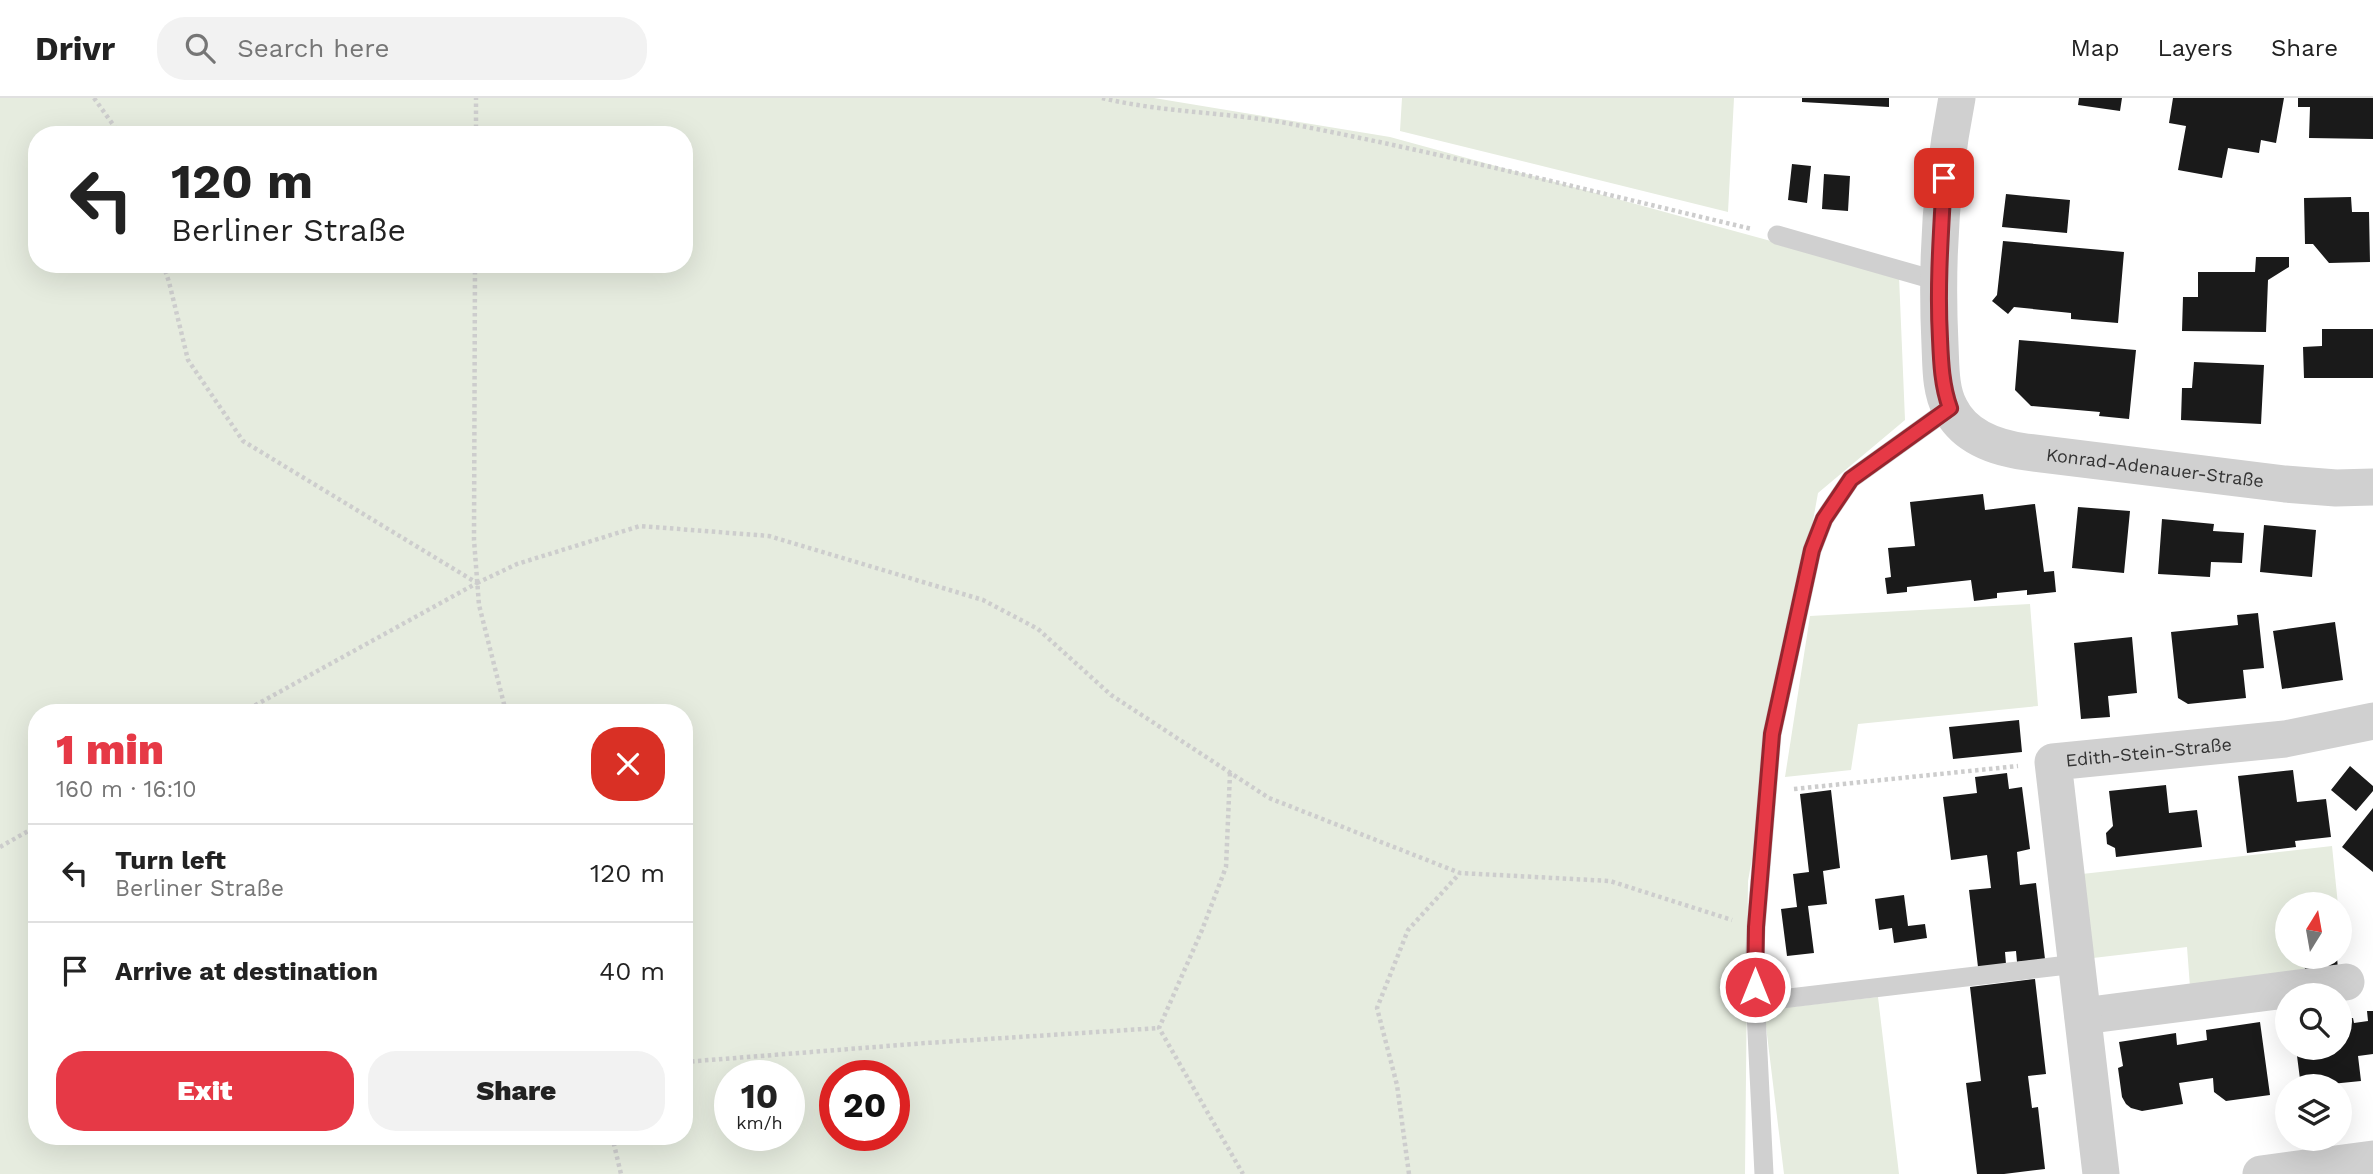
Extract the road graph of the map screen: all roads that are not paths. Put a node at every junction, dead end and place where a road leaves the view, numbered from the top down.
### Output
1 (1957, 98) edge
2 (1777, 235) road end
3 (1938, 281) junction
4 (1950, 408) junction
5 (2373, 487) edge
6 (2373, 721) edge
7 (2077, 964) junction
8 (2346, 982) dead end
9 (1756, 1002) junction
10 (2083, 1016) junction
11 (2373, 1159) edge
12 (1764, 1174) edge
13 (2101, 1174) edge
14 (2266, 1174) edge

1 - 3 street
2 - 3 lane
3 - 4 street
4 - 5 street, Konrad-Adenauer-Straße
4 - 9 lane
6 - 7 street, Edith-Stein-Straße
7 - 9 lane
7 - 10 street, Edith-Stein-Straße
8 - 10 street
9 - 12 lane
10 - 13 street, Edith-Stein-Straße
11 - 14 street

